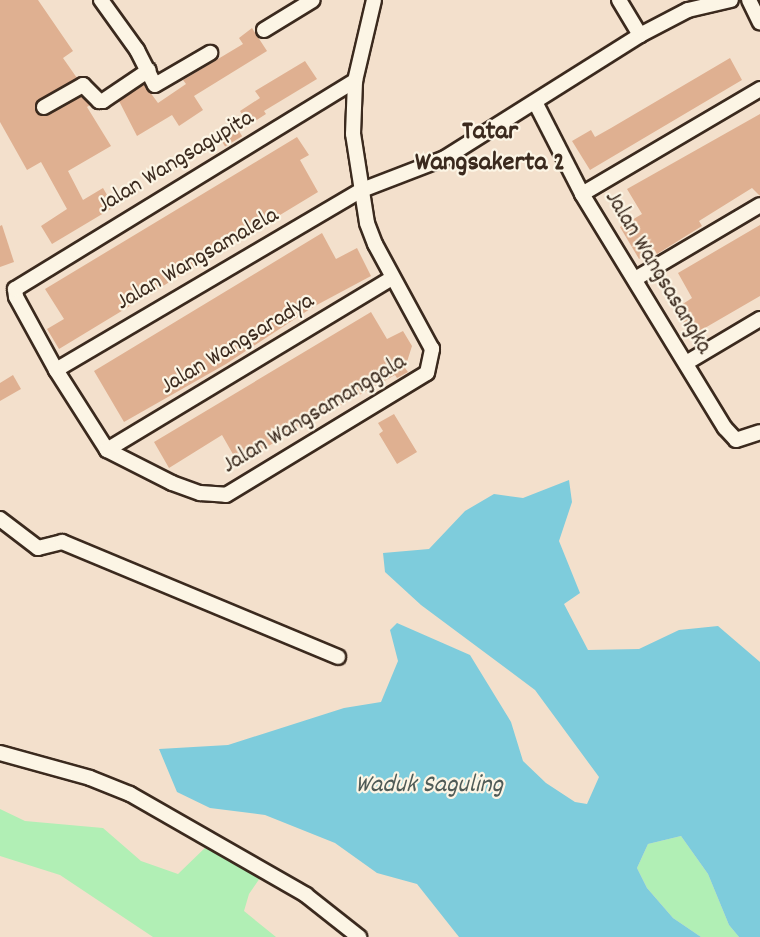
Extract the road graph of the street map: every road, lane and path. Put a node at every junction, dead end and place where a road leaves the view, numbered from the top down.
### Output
1 (101, 0) edge
2 (314, 0) edge
3 (374, 0) edge
4 (619, 0) edge
5 (731, 0) edge
6 (748, 0) edge
7 (759, 22) edge
8 (264, 30) dead end
9 (640, 35) junction
10 (210, 53) dead end
11 (149, 70) junction
12 (355, 81) junction
13 (760, 89) edge
14 (535, 102) junction
15 (44, 107) dead end
16 (362, 190) junction
17 (582, 194) junction
18 (760, 205) edge
19 (392, 278) junction
20 (634, 279) junction
21 (760, 318) edge
22 (686, 363) junction
23 (56, 370) junction
24 (760, 432) edge
25 (107, 450) junction
26 (0, 519) edge
27 (338, 657) dead end
28 (0, 753) edge
29 (359, 937) edge

1 - 11 street
2 - 8 street
3 - 12 street, Jalan Wangsamanggala
4 - 9 street
5 - 9 street, Jalan Wangsamalela
6 - 7 street
9 - 14 street, Jalan Wangsamalela
10 - 11 street
11 - 15 street
12 - 16 street, Jalan Wangsamanggala
12 - 23 street, Jalan Wangsagupita
13 - 17 street
14 - 16 street, Jalan Wangsamalela
14 - 17 street, Jalan Wangsasangka
16 - 19 street, Jalan Wangsamanggala
16 - 23 street, Jalan Wangsamalela
17 - 20 street, Jalan Wangsasangka
18 - 20 street
19 - 25 street, Jalan Wangsaradya
19 - 25 street, Jalan Wangsamanggala
20 - 22 street, Jalan Wangsasangka
21 - 22 street
22 - 24 street, Jalan Wangsasangka
23 - 25 street
26 - 27 street
28 - 29 street

